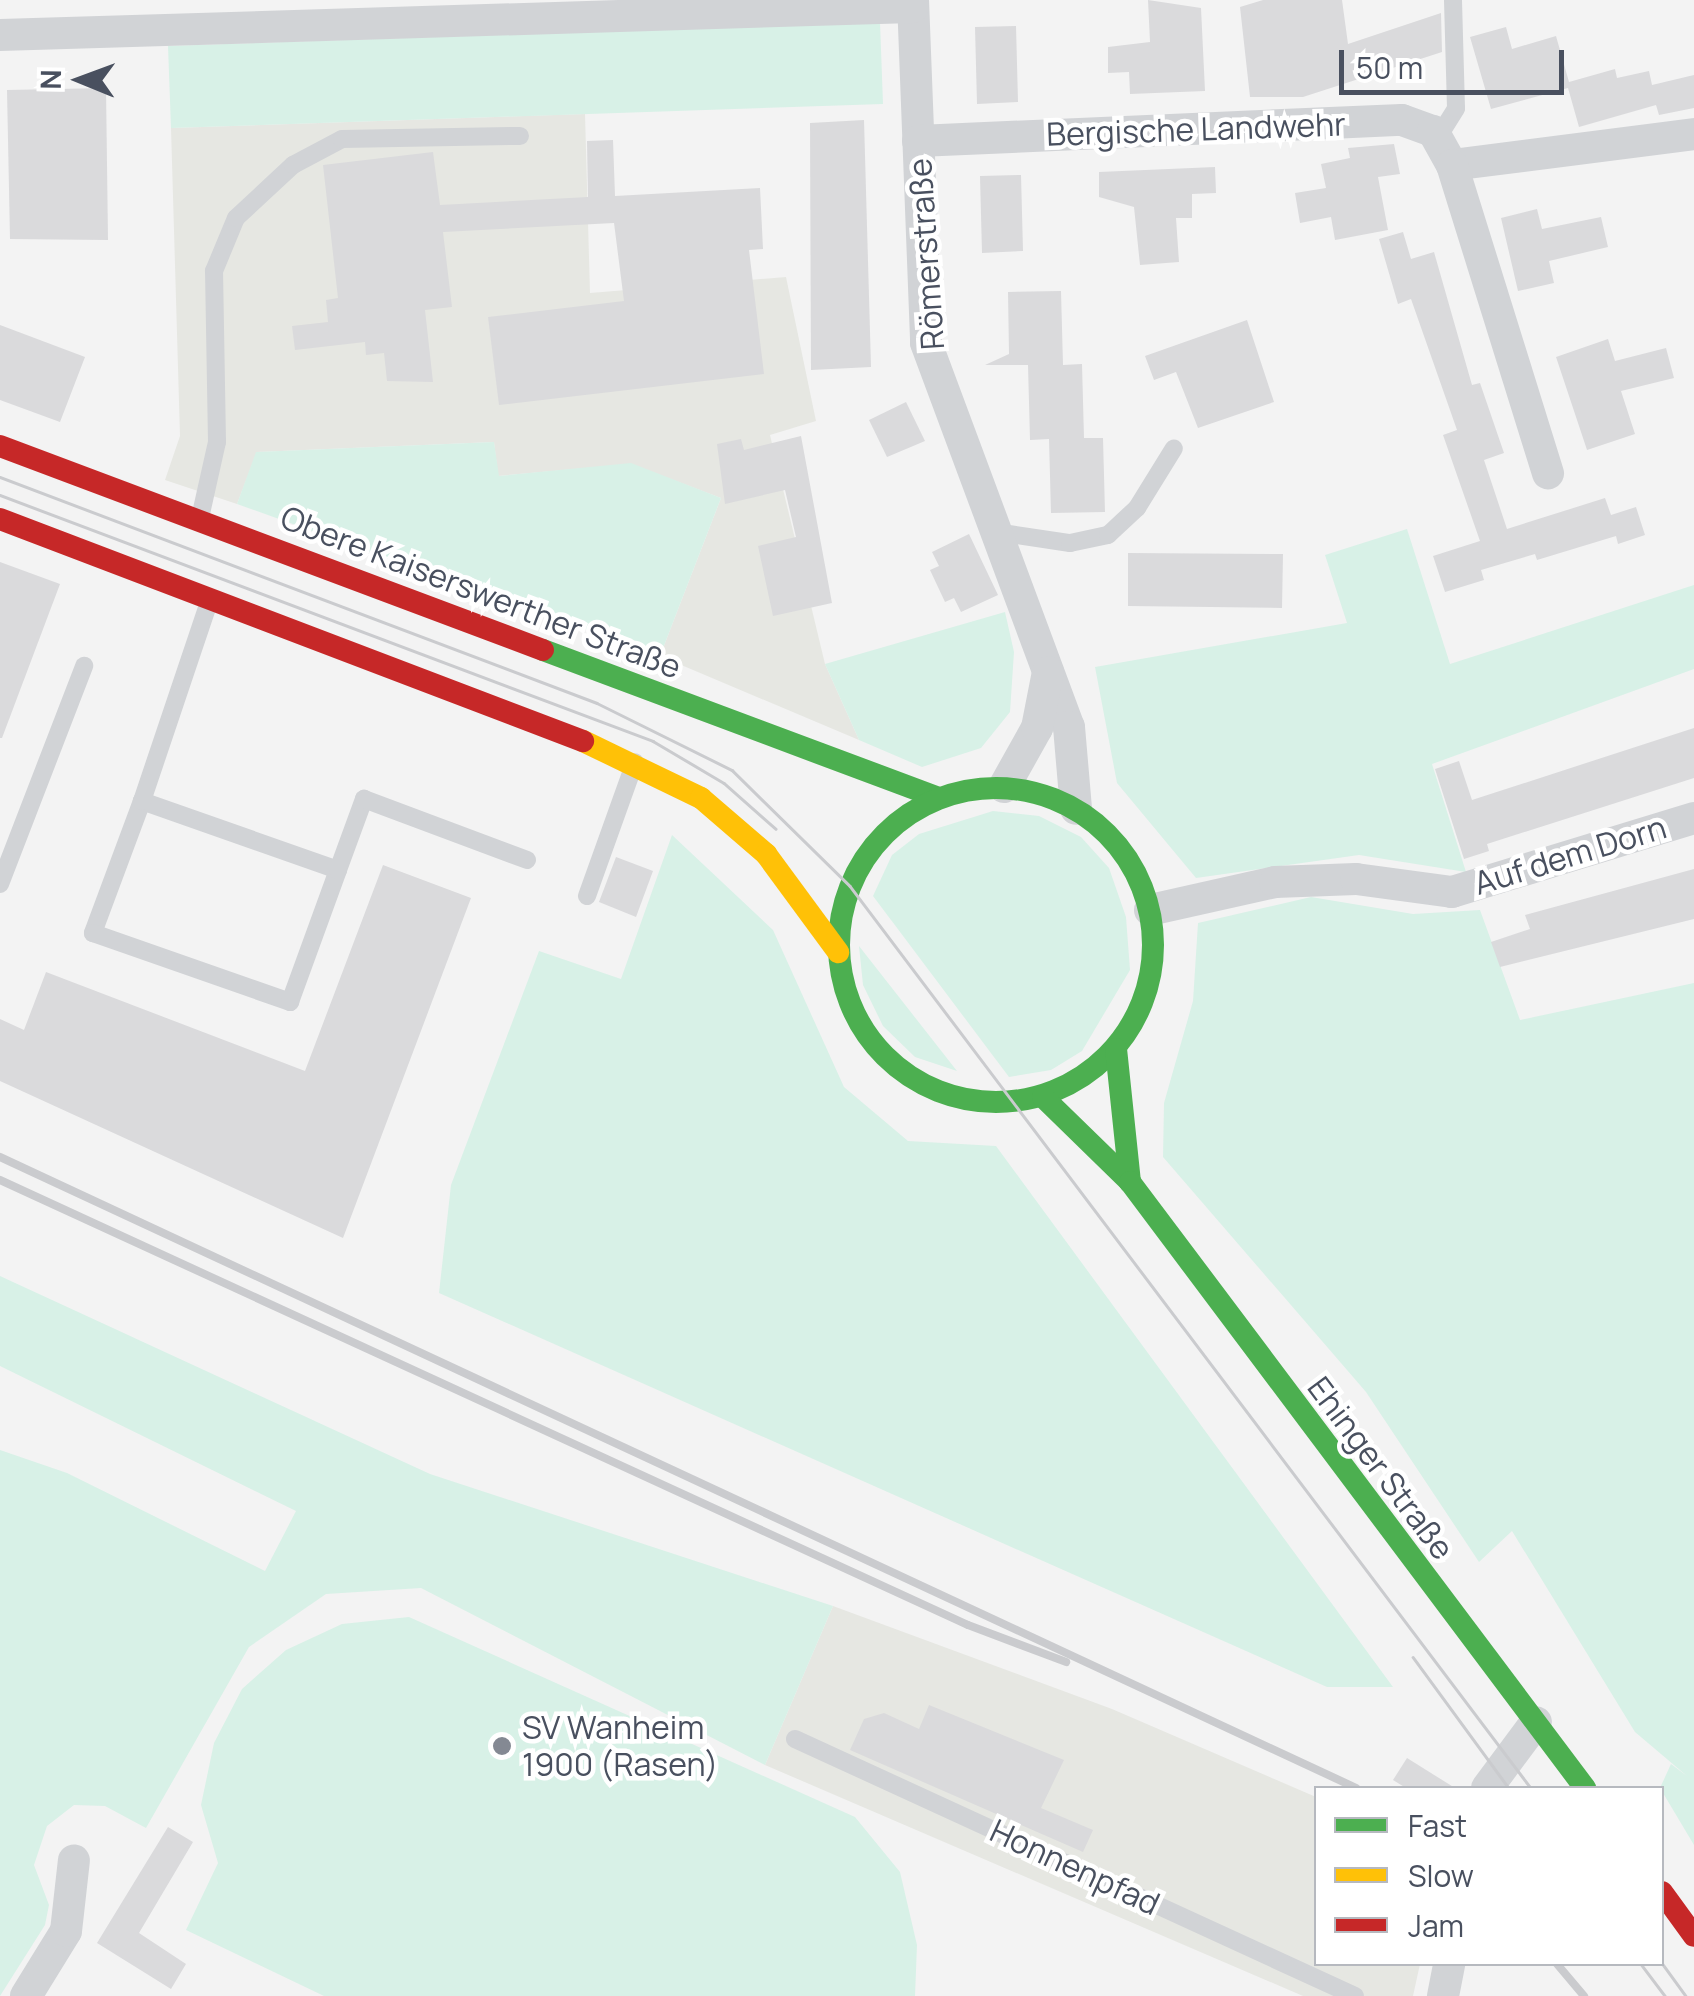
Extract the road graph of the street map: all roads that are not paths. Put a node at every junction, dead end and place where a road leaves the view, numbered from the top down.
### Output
1 (1453, 0) edge
2 (913, 3) edge
3 (0, 35) edge
4 (1694, 134) edge
5 (520, 136) dead end
6 (918, 141) junction
7 (1445, 152) junction
8 (0, 446) edge
9 (1174, 448) dead end
10 (1548, 473) dead end
11 (0, 519) edge
12 (199, 520) junction
13 (996, 532) junction
14 (210, 598) junction
15 (84, 666) dead end
16 (1049, 667) junction
17 (635, 761) junction
18 (1004, 787) junction
19 (938, 798) junction
20 (142, 802) junction
21 (1076, 809) junction
22 (1694, 818) edge
23 (528, 860) dead end
24 (338, 870) junction
25 (0, 884) edge
26 (587, 896) dead end
27 (1150, 910) junction
28 (838, 952) junction
29 (1116, 1049) junction
30 (1043, 1097) junction
31 (1130, 1182) junction
32 (1536, 1722) junction
33 (794, 1738) dead end
34 (1488, 1786) edge
35 (1584, 1786) edge
36 (74, 1860) dead end
37 (1664, 1895) edge
38 (1694, 1936) edge
39 (1448, 1966) edge
40 (26, 1996) edge
41 (1354, 1996) edge
42 (1443, 1996) edge

1 - 7 lane
2 - 3 street
2 - 6 street, Römerstraße
4 - 7 street, Bergische Landwehr
5 - 12 lane
6 - 7 street, Bergische Landwehr
6 - 13 street, Römerstraße
7 - 10 street
8 - 12 street, Obere Kaiserswerther Straße
9 - 13 lane
11 - 14 street
12 - 19 street, Obere Kaiserswerther Straße
13 - 16 street, Römerstraße
14 - 17 street
14 - 20 lane
15 - 25 lane
16 - 18 street
16 - 21 street, Römerstraße
17 - 26 lane
17 - 28 street
18 - 19 street
18 - 21 street
19 - 28 street
20 - 24 lane
20 - 24 lane
21 - 27 street
22 - 27 street, Auf dem Dorn
23 - 24 lane
27 - 29 street
28 - 30 street
29 - 30 street
29 - 31 street
30 - 31 street, Ehinger Straße
31 - 32 street, Ehinger Straße
32 - 34 street
32 - 35 street, Ehinger Straße
33 - 41 lane, Honnenpfad
36 - 40 street
37 - 38 street
39 - 42 street

